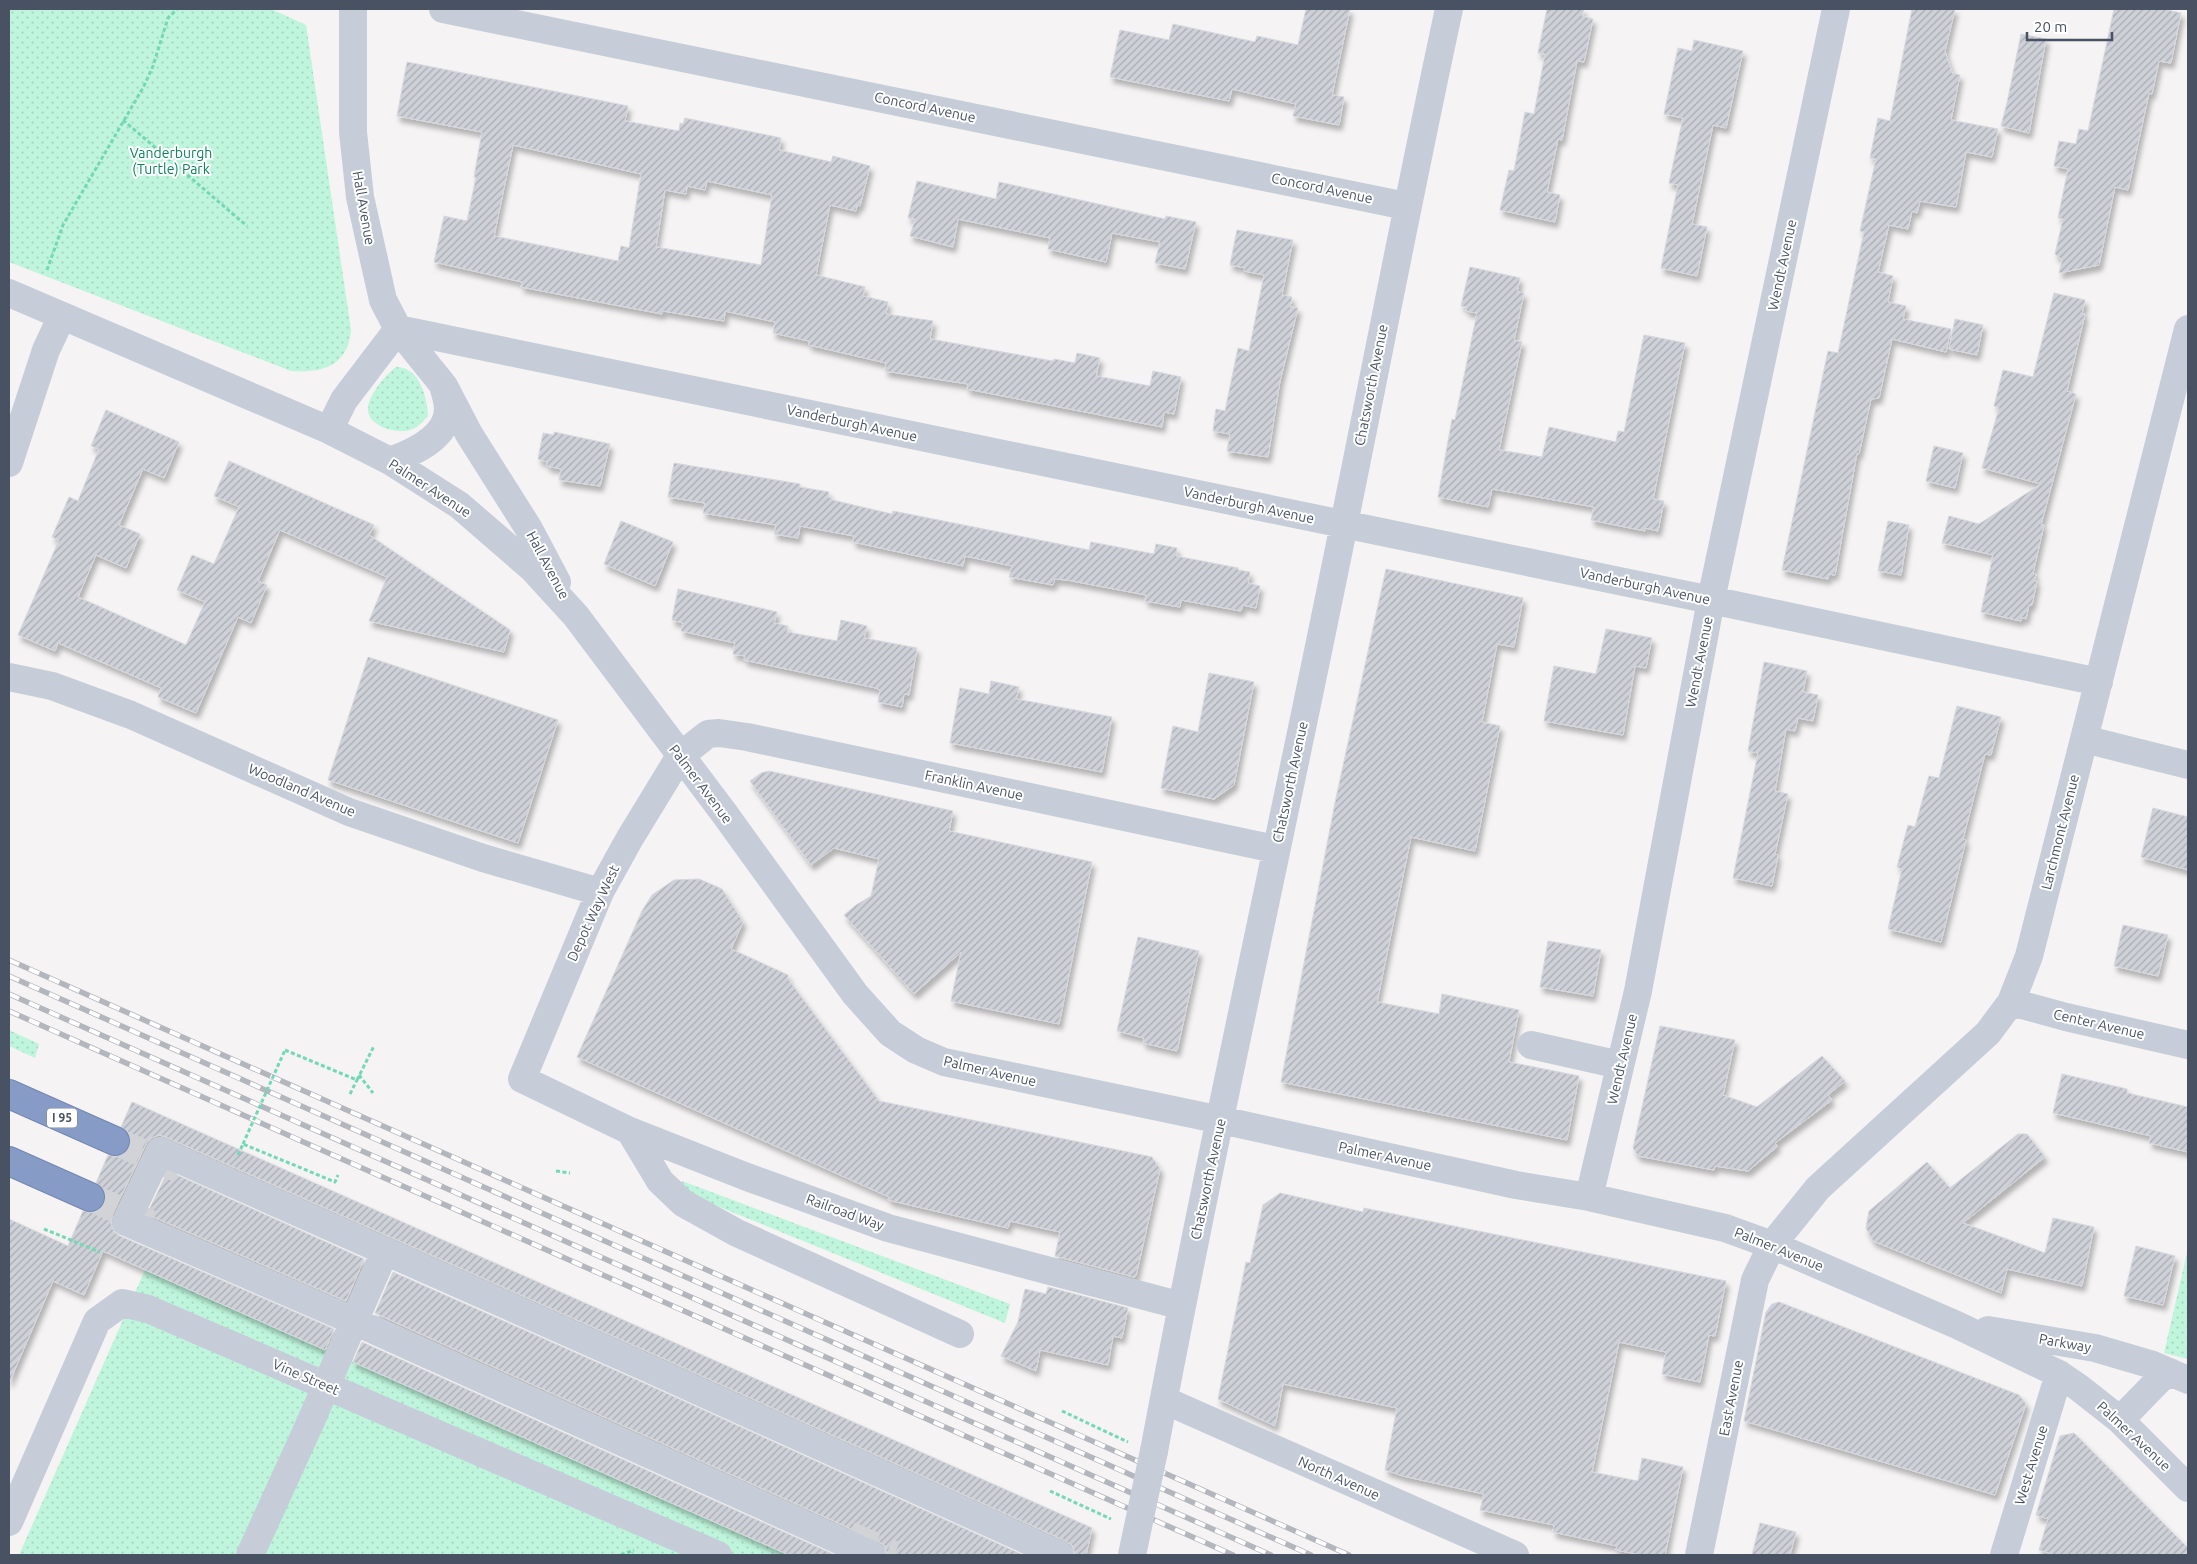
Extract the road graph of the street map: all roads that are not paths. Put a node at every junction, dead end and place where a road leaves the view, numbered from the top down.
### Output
1 (353, 9) edge
2 (443, 9) edge
3 (1449, 9) edge
4 (1836, 9) edge
5 (1406, 206) junction
6 (9, 293) edge
7 (62, 316) junction
8 (398, 329) junction
9 (2188, 330) edge
10 (2184, 369) edge
11 (444, 386) junction
12 (329, 430) junction
13 (390, 461) junction
14 (9, 463) edge
15 (1344, 524) junction
16 (1711, 600) junction
17 (576, 616) junction
18 (9, 677) edge
19 (2099, 682) junction
20 (2084, 739) junction
21 (680, 756) junction
22 (2188, 765) edge
23 (1275, 849) junction
24 (600, 892) junction
25 (2011, 1002) junction
26 (1531, 1045) dead end
27 (2188, 1045) edge
28 (1620, 1065) junction
29 (522, 1079) joint
30 (9, 1094) edge
31 (1221, 1120) junction
32 (630, 1131) junction
33 (115, 1141) tunnel mouth
34 (9, 1162) edge
35 (90, 1197) tunnel mouth
36 (1589, 1197) junction
37 (1772, 1245) junction
38 (385, 1251) junction
39 (1182, 1306) junction
40 (356, 1322) junction
41 (1957, 1325) junction
42 (960, 1334) dead end
43 (2059, 1374) junction
44 (2183, 1380) edge
45 (1164, 1400) junction
46 (2120, 1420) junction
47 (2186, 1476) edge
48 (9, 1522) edge
49 (1135, 1543) edge
50 (1056, 1554) edge
51 (250, 1555) edge
52 (718, 1555) edge
53 (872, 1555) tunnel mouth
54 (1515, 1555) edge
55 (1699, 1555) edge
56 (2004, 1555) edge

1 - 8 street, Hall Avenue
2 - 5 street, Concord Avenue
3 - 5 street, Chatsworth Avenue
4 - 16 street, Wendt Avenue
5 - 15 street, Chatsworth Avenue
6 - 7 street, Palmer Avenue
7 - 12 street, Palmer Avenue
7 - 14 street
8 - 11 street, Hall Avenue
8 - 12 street
8 - 15 street, Vanderburgh Avenue
9 - 10 street, Larchmont Avenue
10 - 19 street, Larchmont Avenue
11 - 13 street
11 - 17 street, Hall Avenue
12 - 13 street, Palmer Avenue
13 - 17 street, Palmer Avenue
15 - 16 street, Vanderburgh Avenue
15 - 23 street, Chatsworth Avenue
16 - 19 street, Vanderburgh Avenue
16 - 28 street, Wendt Avenue
17 - 21 street, Palmer Avenue
18 - 24 street, Woodland Avenue
19 - 20 street, Larchmont Avenue
20 - 22 street
20 - 25 street, Larchmont Avenue
21 - 23 street, Franklin Avenue
21 - 24 street, Depot Way West
21 - 31 street, Palmer Avenue
23 - 31 street, Chatsworth Avenue
24 - 29 street, Depot Way West
25 - 27 street, Center Avenue
25 - 37 street, Larchmont Avenue
26 - 28 street
28 - 36 street, Wendt Avenue
29 - 32 street, Railroad Way
30 - 33 highway, I 95
31 - 36 street, Palmer Avenue
31 - 39 street, Chatsworth Avenue
32 - 39 street, Railroad Way
32 - 42 street
34 - 35 highway
36 - 37 street, Palmer Avenue
37 - 41 street, Palmer Avenue
37 - 55 street, East Avenue
38 - 40 street
38 - 40 street
38 - 50 street
39 - 45 street, Chatsworth Avenue
40 - 51 street, bridge
40 - 53 street
41 - 43 street, Palmer Avenue
41 - 44 street, Parkway
43 - 46 street, Palmer Avenue
43 - 56 street, West Avenue
44 - 46 street, Parkway
45 - 49 street, Chatsworth Avenue, bridge
45 - 54 street, North Avenue
46 - 47 street, Palmer Avenue
48 - 52 street, Vine Street

